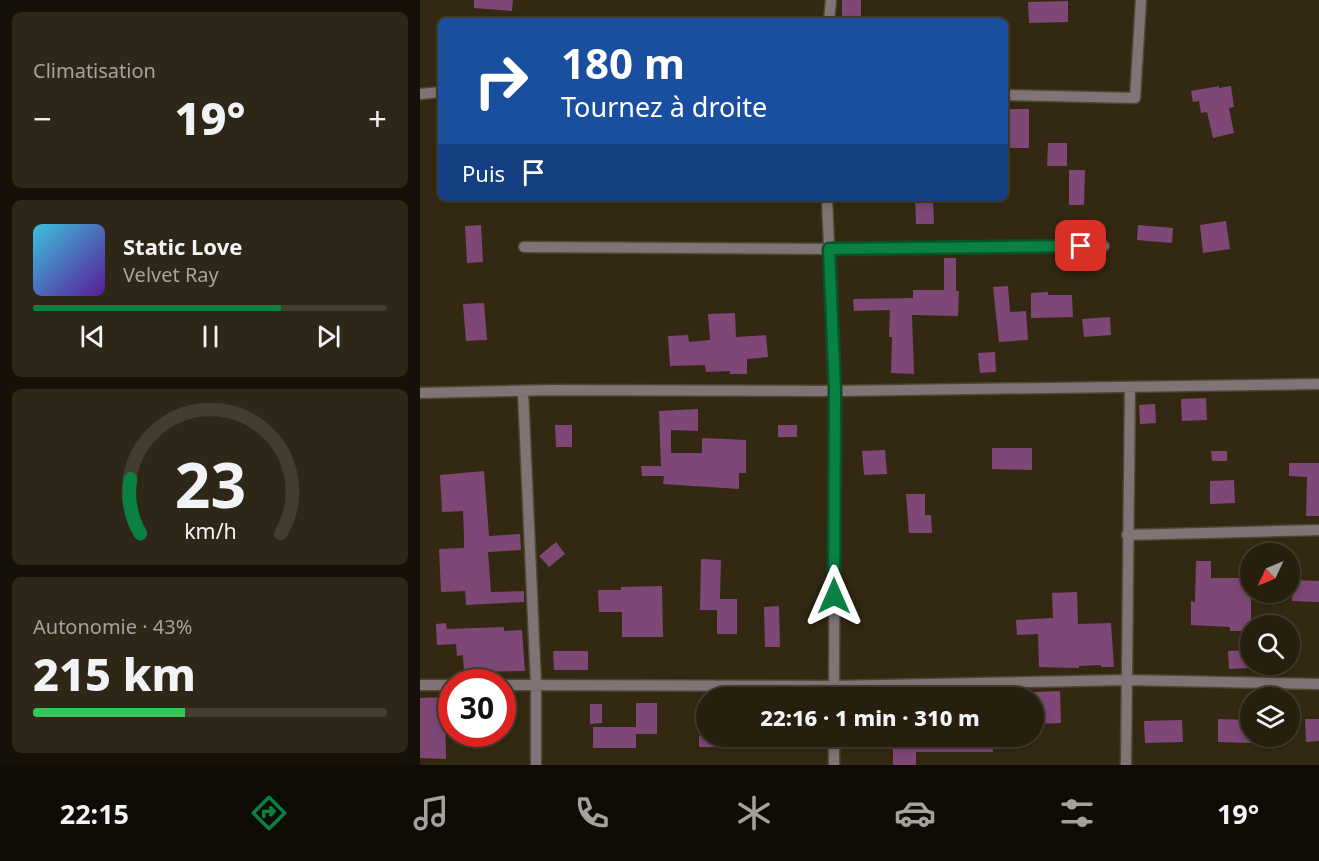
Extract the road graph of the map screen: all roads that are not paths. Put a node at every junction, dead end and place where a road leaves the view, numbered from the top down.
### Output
1 (831, 0) edge
2 (1141, 0) edge
3 (829, 18) edge
4 (438, 92) edge
5 (420, 94) edge
6 (1008, 95) edge
7 (827, 201) edge
8 (1104, 246) dead end
9 (524, 247) dead end
10 (829, 249) junction
11 (1319, 384) edge
12 (1130, 387) junction
13 (523, 391) junction
14 (835, 391) junction
15 (420, 393) edge
16 (1319, 530) edge
17 (1127, 535) junction
18 (1125, 680) junction
19 (536, 684) junction
20 (1319, 684) edge
21 (420, 685) edge
22 (438, 685) edge
23 (516, 685) edge
24 (834, 687) edge
25 (955, 687) edge
26 (696, 688) edge
27 (834, 747) edge
28 (536, 765) edge
29 (834, 765) edge
30 (1126, 765) edge

1 - 3 street
2 - 6 street
4 - 5 street
7 - 10 street
8 - 10 street
9 - 10 street
10 - 14 street
11 - 12 street
12 - 14 street
12 - 17 street
13 - 14 street
13 - 15 street
13 - 19 street
14 - 24 street
16 - 17 street
17 - 18 street
18 - 20 street
18 - 25 street
18 - 30 street
19 - 23 street
19 - 26 street
19 - 28 street
21 - 22 street
27 - 29 street

